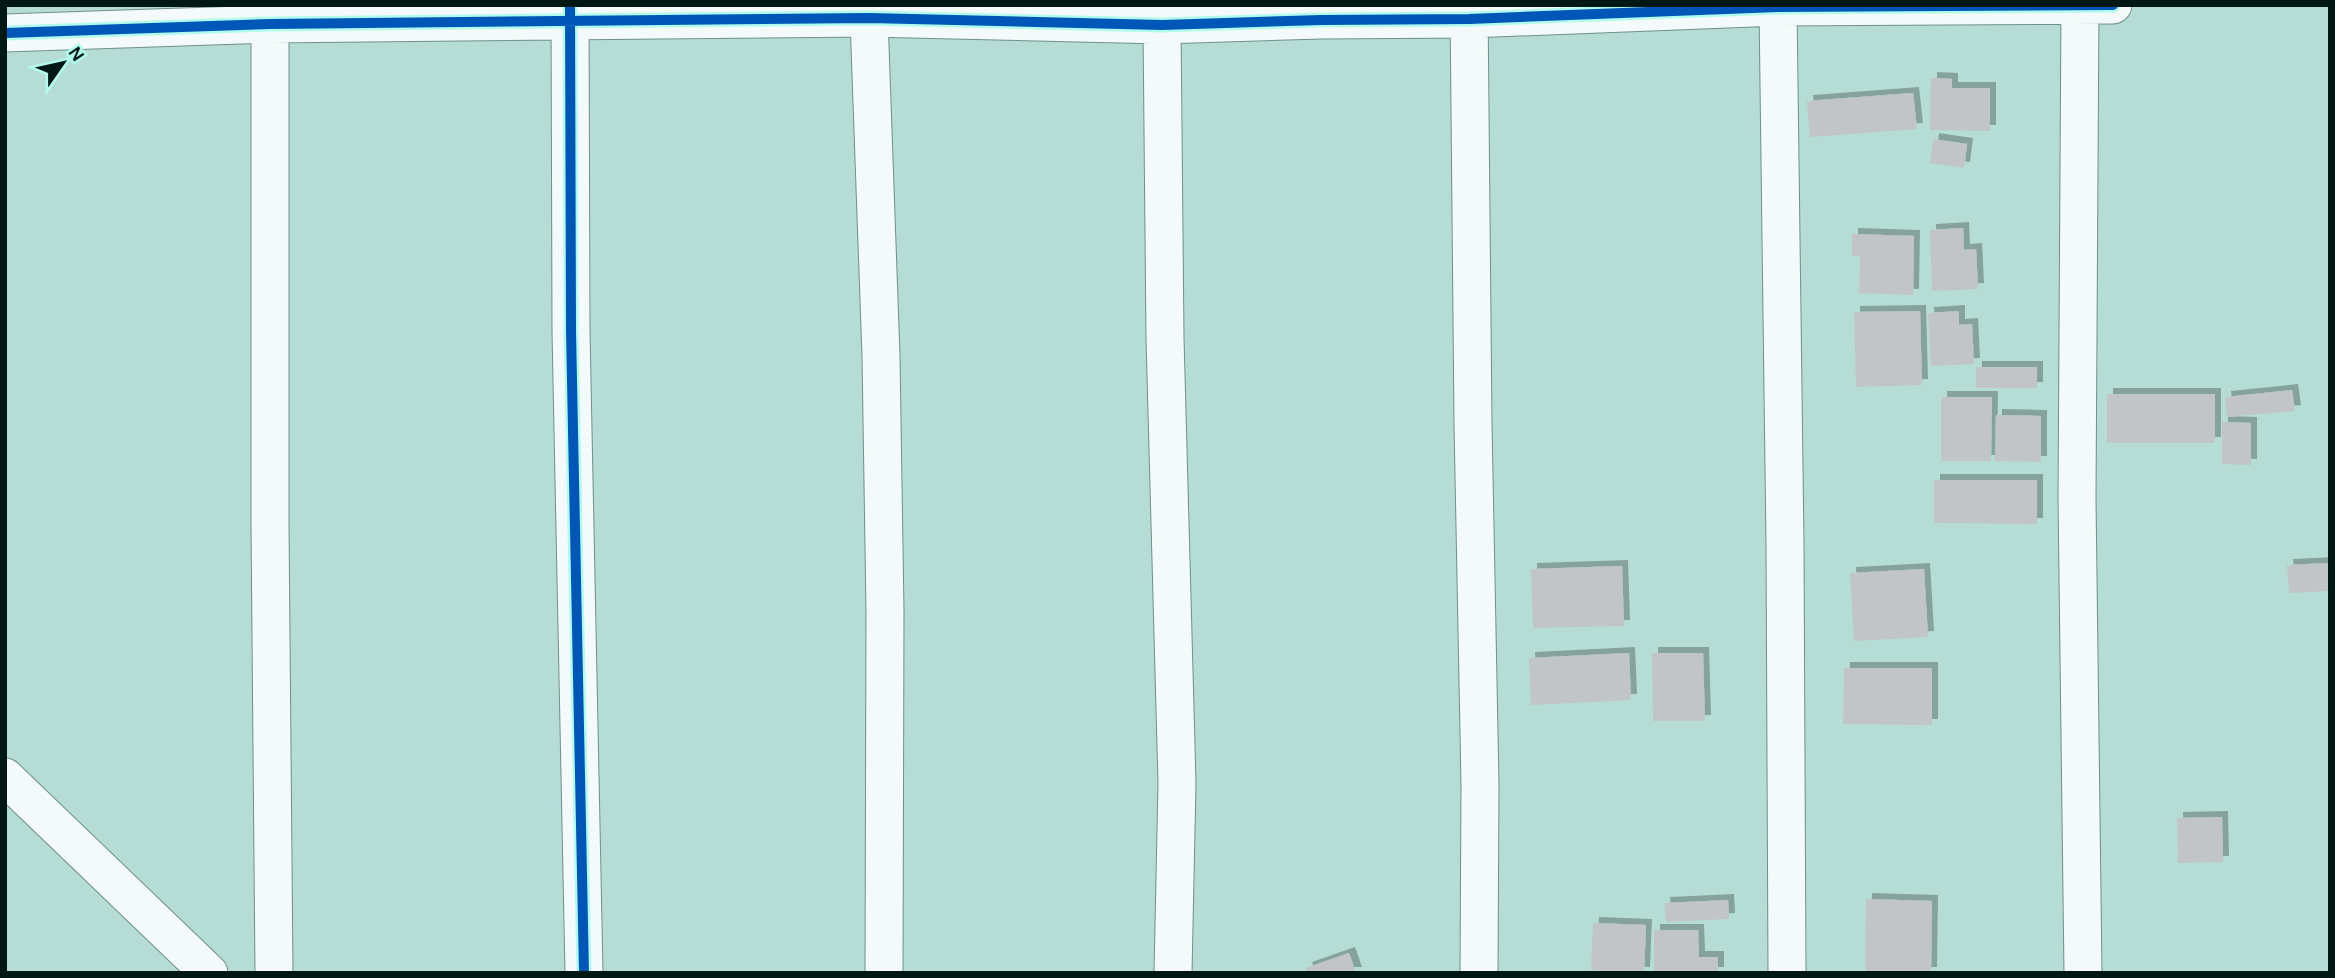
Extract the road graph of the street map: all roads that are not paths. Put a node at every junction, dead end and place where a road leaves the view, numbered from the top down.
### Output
1 (2097, 6) edge
2 (1778, 7) junction
3 (1469, 12) edge
4 (570, 13) edge
5 (869, 19) junction
6 (270, 24) junction
7 (1161, 25) junction
8 (5, 33) edge
9 (5, 777) edge
10 (209, 973) edge
11 (274, 973) edge
12 (584, 973) edge
13 (884, 973) edge
14 (1173, 973) edge
15 (1479, 973) edge
16 (1787, 973) edge
17 (2083, 973) edge

1 - 2 street
1 - 17 street
2 - 3 street
2 - 16 street
3 - 7 street
3 - 15 street
4 - 5 street
4 - 6 street
4 - 12 street
5 - 7 street
5 - 13 street
6 - 8 street
6 - 11 street
7 - 14 street
9 - 10 street

